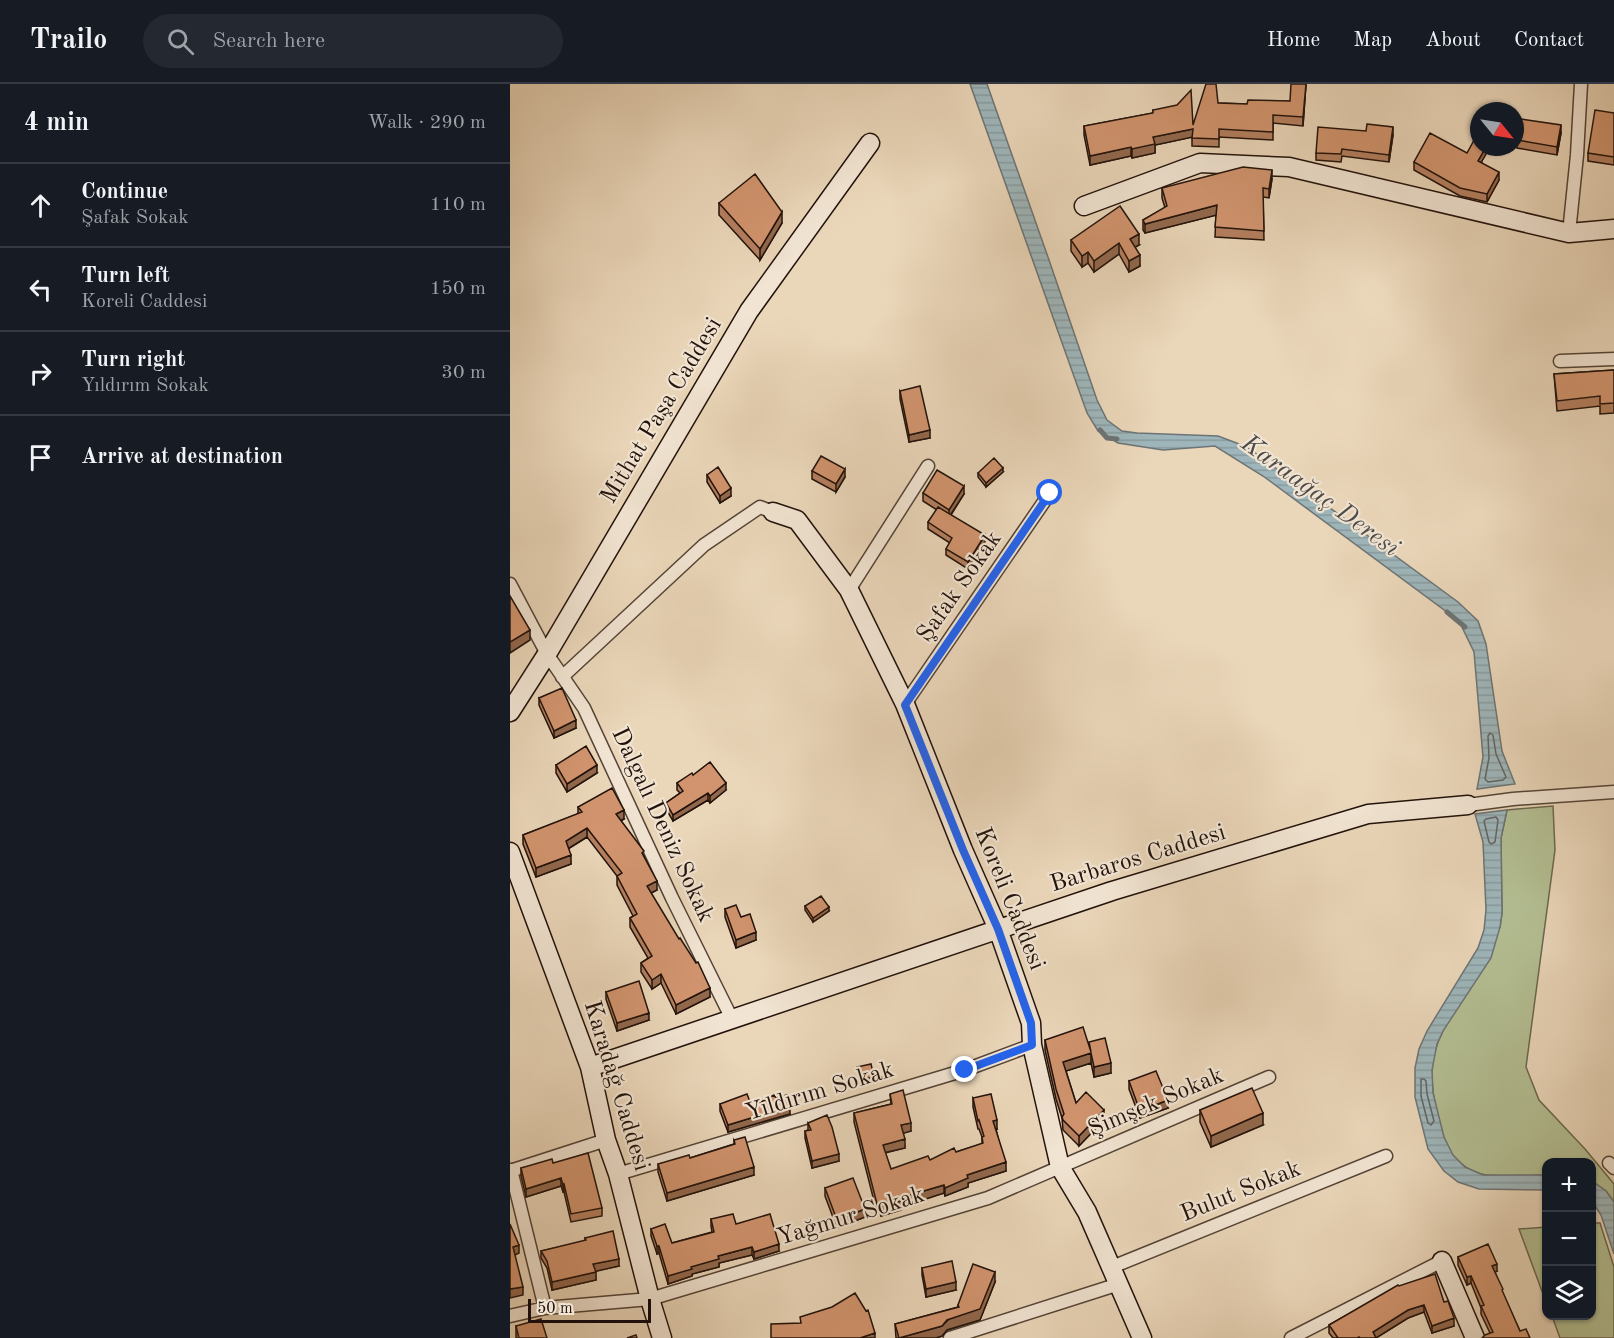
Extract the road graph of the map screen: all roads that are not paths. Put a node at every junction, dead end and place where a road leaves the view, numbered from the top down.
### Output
1 (1581, 84) edge
2 (870, 143) dead end
3 (1084, 206) dead end
4 (1614, 229) edge
5 (1569, 232) junction
6 (1614, 358) edge
7 (1560, 361) dead end
8 (927, 466) dead end
9 (1050, 493) dead end
10 (773, 512) joint
11 (510, 584) edge
12 (849, 590) junction
13 (547, 654) junction
14 (562, 677) junction
15 (905, 705) junction
16 (510, 712) edge
17 (1614, 792) edge
18 (1468, 806) joint
19 (510, 852) edge
20 (998, 929) junction
21 (732, 1019) junction
22 (1032, 1045) junction
23 (590, 1067) junction
24 (1269, 1077) dead end
25 (606, 1140) junction
26 (1386, 1156) dead end
27 (1060, 1167) junction
28 (510, 1170) edge
29 (618, 1174) junction
30 (1443, 1261) joint
31 (1115, 1275) junction
32 (650, 1299) junction
33 (545, 1308) junction
34 (510, 1316) edge
35 (662, 1338) edge
36 (950, 1338) edge
37 (1142, 1338) edge
38 (1291, 1338) edge
39 (1475, 1338) edge

1 - 5 street
2 - 13 street, Mithat Paşa Caddesi
3 - 5 street
4 - 5 street
6 - 7 street
8 - 12 street
9 - 15 street, Şafak Sokak
10 - 12 street, Koreli Caddesi
10 - 14 street
11 - 13 street, Dalgalı Deniz Sokak
12 - 15 street, Koreli Caddesi
13 - 14 street, Dalgalı Deniz Sokak
13 - 16 street, Mithat Paşa Caddesi
14 - 21 street, Dalgalı Deniz Sokak
15 - 20 street, Koreli Caddesi
17 - 18 street
18 - 20 street, Barbaros Caddesi
19 - 23 street, Karadağ Caddesi
20 - 21 street, Barbaros Caddesi
20 - 22 street, Koreli Caddesi
21 - 23 street, Barbaros Caddesi
22 - 27 street, Koreli Caddesi
22 - 29 street, Yıldırım Sokak
23 - 25 street, Karadağ Caddesi
24 - 27 street, Şimşek Sokak
25 - 28 street
25 - 29 street, Karadağ Caddesi
26 - 31 street, Bulut Sokak
27 - 31 street, Koreli Caddesi
27 - 32 street, Yağmur Sokak
28 - 33 street
29 - 32 street, Karadağ Caddesi
30 - 38 street
30 - 39 street
31 - 36 street, Bulut Sokak
31 - 37 street, Koreli Caddesi
32 - 33 street, Yağmur Sokak
32 - 35 street, Karadağ Caddesi
33 - 34 street, Yağmur Sokak

